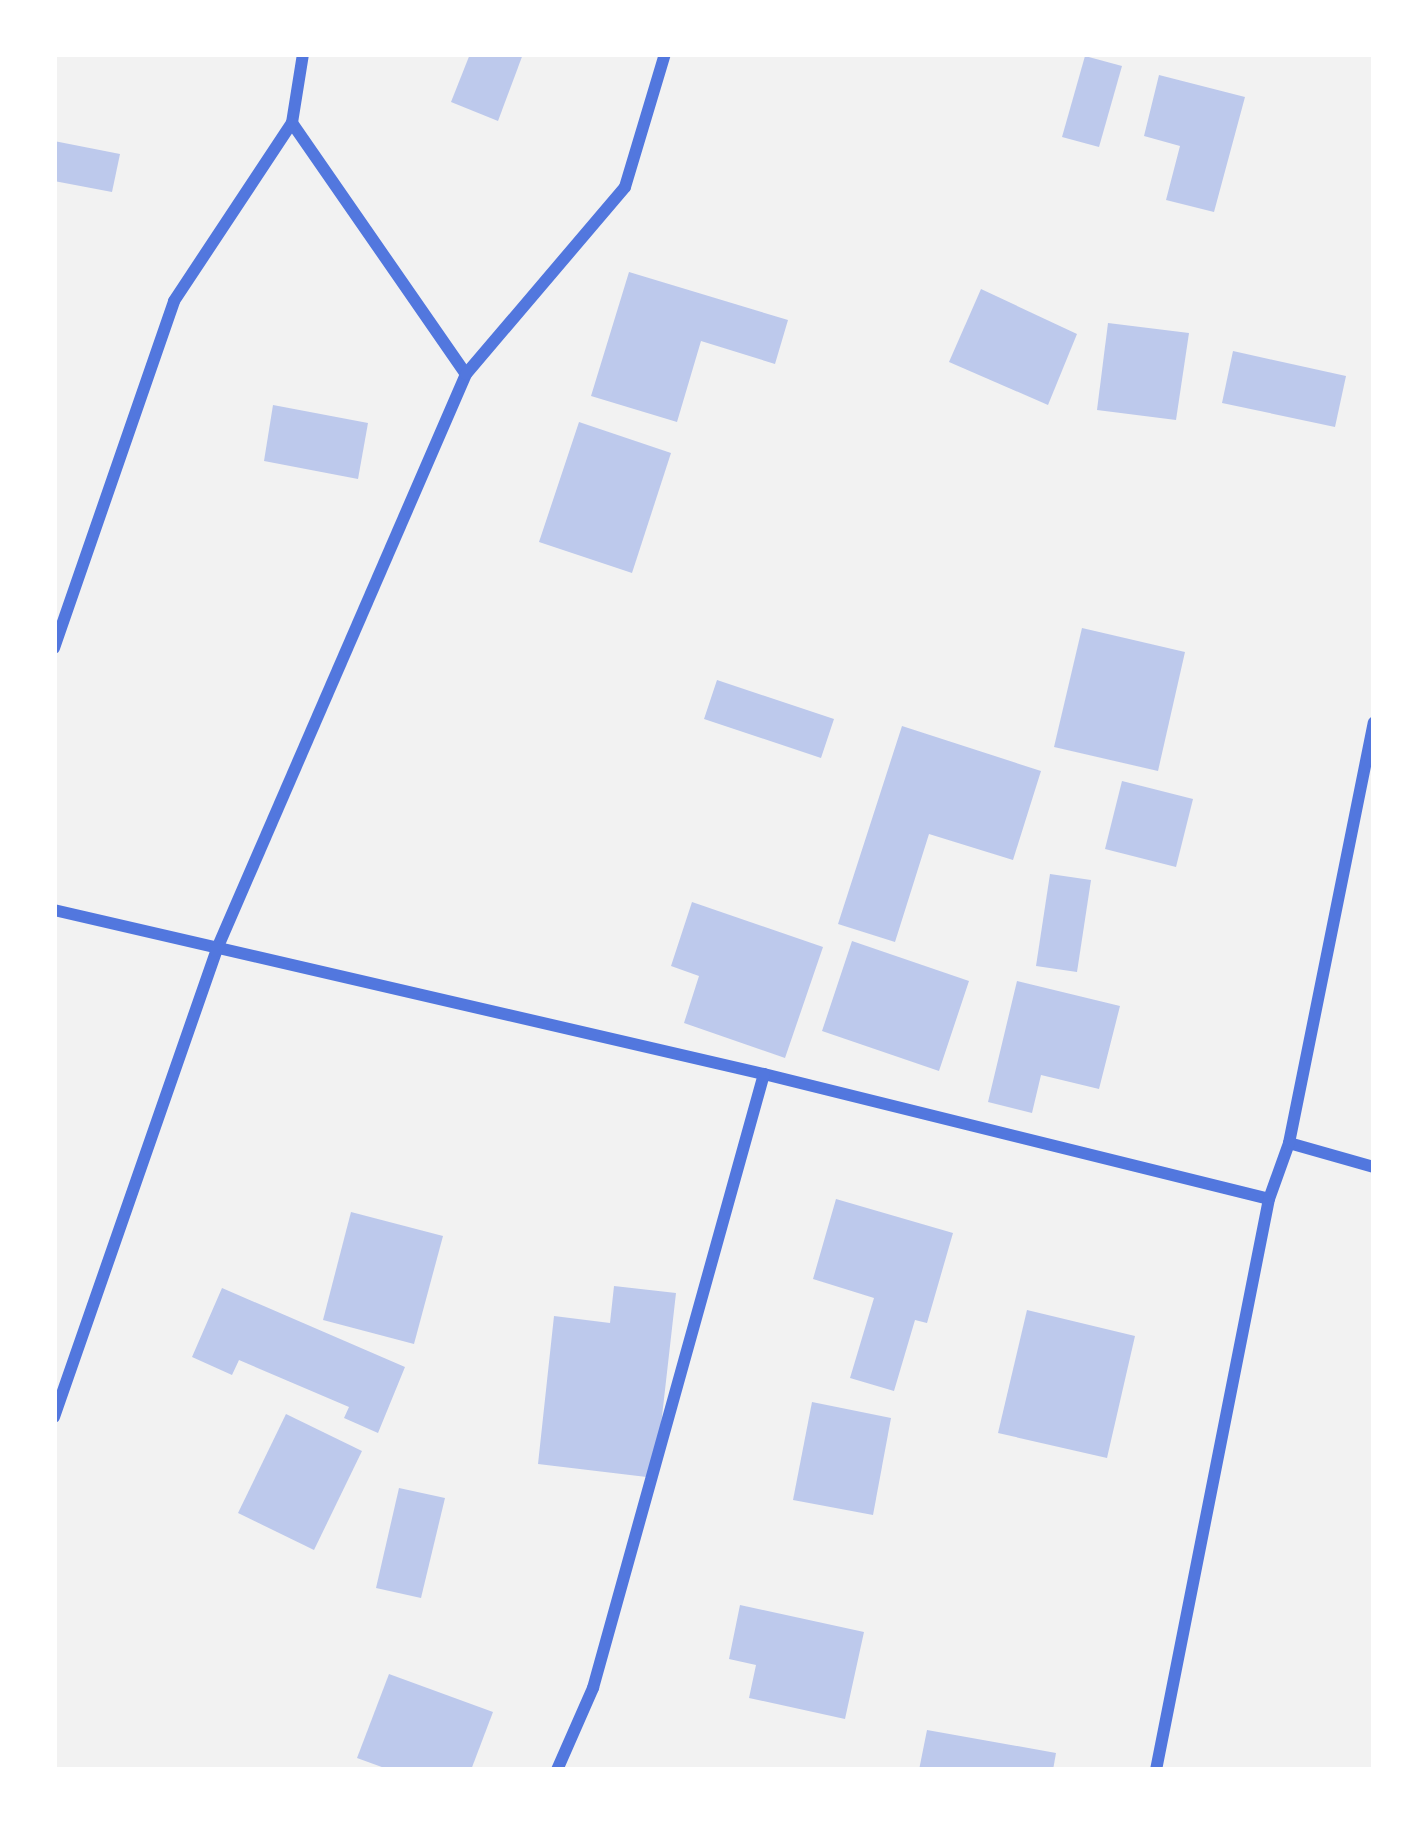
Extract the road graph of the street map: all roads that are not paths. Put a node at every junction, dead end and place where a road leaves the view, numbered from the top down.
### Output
1 (303, 54) edge
2 (665, 54) edge
3 (292, 123) junction
4 (466, 374) junction
5 (54, 648) edge
6 (1374, 722) edge
7 (54, 910) edge
8 (216, 952) junction
9 (764, 1074) junction
10 (1289, 1143) junction
11 (1374, 1167) edge
12 (1269, 1199) junction
13 (54, 1417) edge
14 (557, 1770) edge
15 (1156, 1770) edge

1 - 3 street
2 - 4 street
3 - 4 street
3 - 5 street
4 - 8 street
6 - 10 street
7 - 8 street
8 - 9 street
8 - 13 street
9 - 12 street
9 - 14 street
10 - 11 street
10 - 12 street
12 - 15 street

